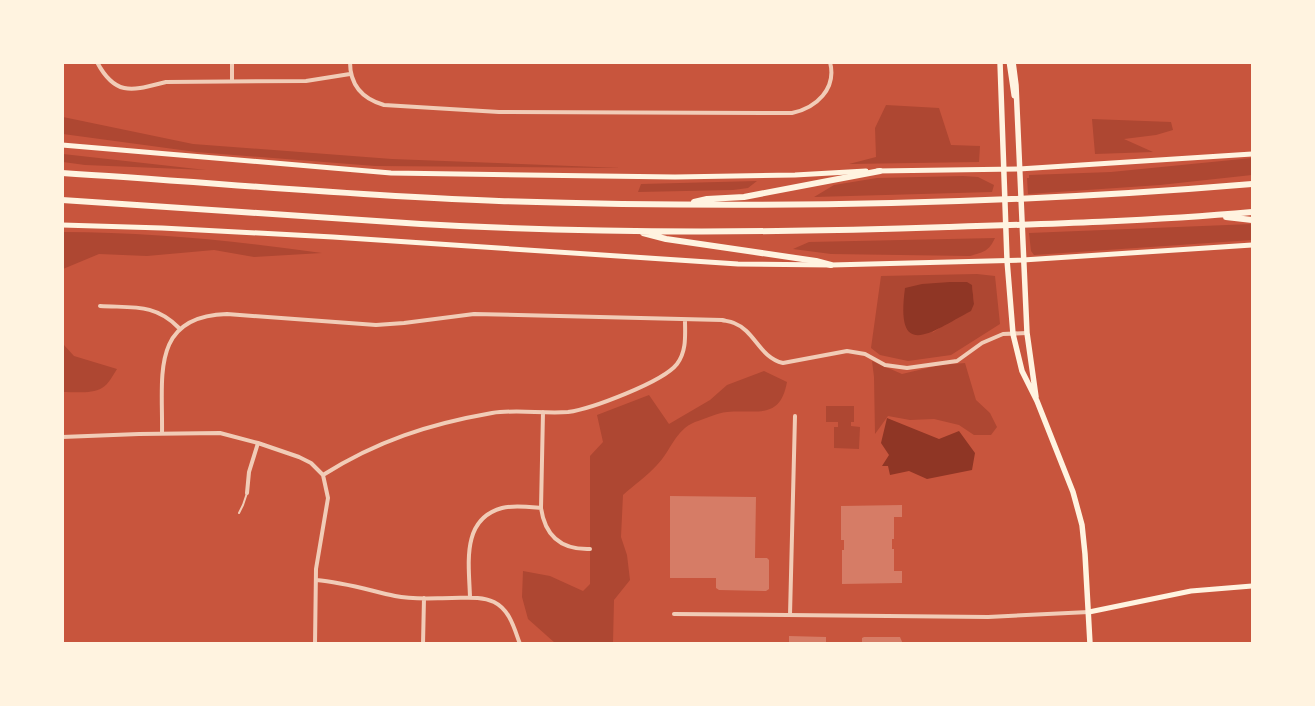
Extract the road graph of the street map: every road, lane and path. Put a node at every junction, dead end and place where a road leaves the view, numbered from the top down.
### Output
1 (97, 62) edge
2 (232, 62) edge
3 (350, 62) edge
4 (830, 62) edge
5 (998, 62) edge
6 (1011, 62) edge
7 (350, 74) junction
8 (232, 81) junction
9 (62, 145) edge
10 (1252, 154) edge
11 (1004, 169) junction
12 (1019, 169) junction
13 (880, 171) junction
14 (62, 173) edge
15 (1252, 184) edge
16 (62, 200) edge
17 (681, 205) junction
18 (1252, 212) edge
19 (1214, 216) junction
20 (1252, 220) edge
21 (62, 225) edge
22 (635, 231) junction
23 (1252, 245) edge
24 (1007, 260) junction
25 (1023, 260) junction
26 (831, 266) junction
27 (100, 306) dead end
28 (685, 320) junction
29 (179, 328) junction
30 (1027, 333) junction
31 (1013, 334) junction
32 (1037, 401) junction
33 (543, 412) junction
34 (795, 416) dead end
35 (162, 433) junction
36 (62, 437) edge
37 (258, 443) junction
38 (323, 475) junction
39 (247, 492) joint
40 (541, 508) junction
41 (239, 513) dead end
42 (590, 549) dead end
43 (316, 580) junction
44 (1252, 586) edge
45 (470, 597) junction
46 (424, 598) junction
47 (1089, 612) junction
48 (674, 614) dead end
49 (790, 615) junction
50 (315, 644) edge
51 (423, 644) edge
52 (520, 644) edge
53 (1090, 644) edge

1 - 8 street
2 - 8 street
3 - 7 street
4 - 7 street
5 - 11 main road
6 - 12 main road
7 - 8 street
9 - 13 main road
10 - 12 main road
11 - 12 main road
11 - 13 main road
11 - 24 main road
12 - 25 main road
13 - 17 highway
14 - 17 highway
15 - 17 highway
16 - 22 highway
18 - 19 highway
19 - 20 highway
19 - 22 highway
21 - 26 main road
22 - 26 highway
23 - 25 main road
24 - 25 main road
24 - 26 main road
24 - 31 main road
25 - 30 main road
27 - 29 street
28 - 29 street
28 - 31 street
28 - 33 street
29 - 35 street
30 - 31 street
30 - 32 main road
31 - 32 main road
32 - 47 main road
33 - 38 street
33 - 40 street
34 - 49 street
35 - 36 street
35 - 37 street
37 - 38 street
37 - 39 street
38 - 43 street
39 - 41 lane
40 - 42 street
40 - 45 street
43 - 46 street
43 - 50 street
44 - 47 main road
45 - 46 street
45 - 52 street
46 - 51 street
47 - 49 street
47 - 53 main road
48 - 49 street

